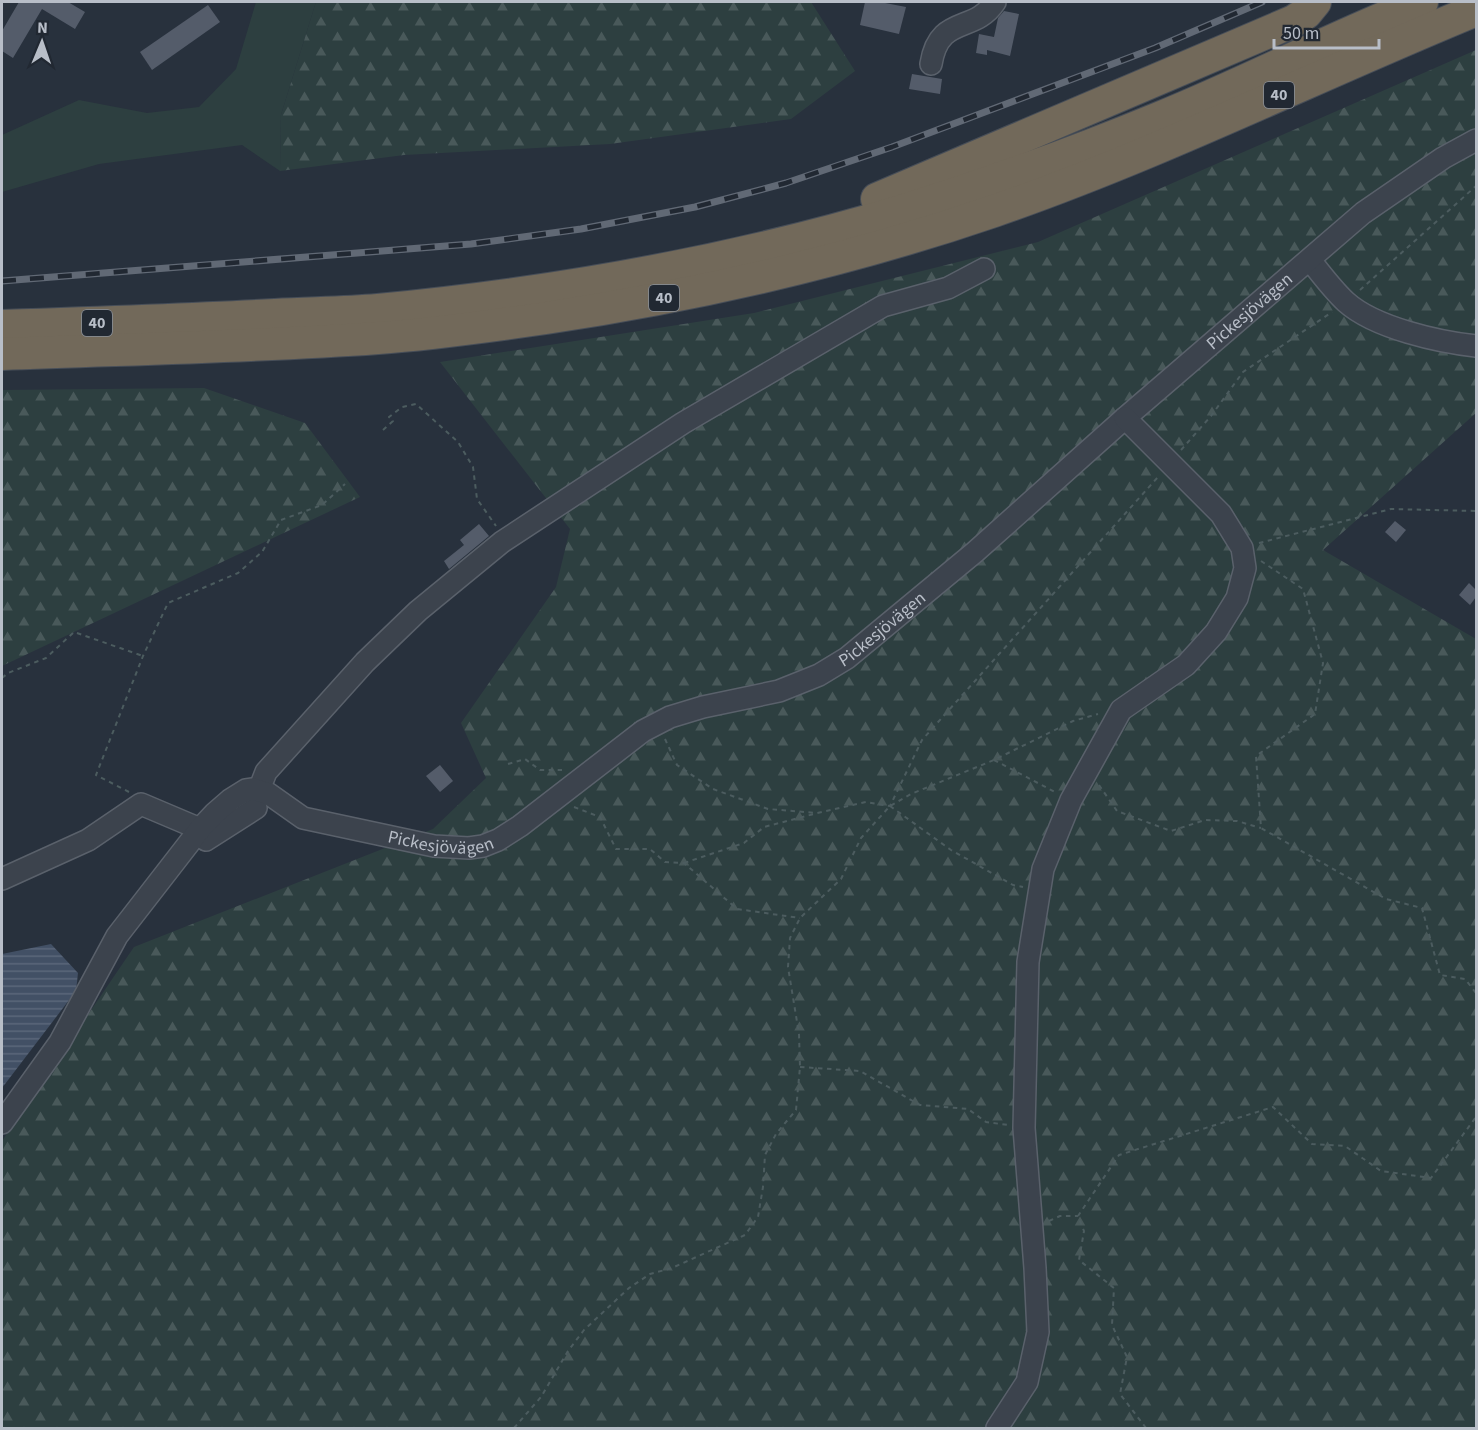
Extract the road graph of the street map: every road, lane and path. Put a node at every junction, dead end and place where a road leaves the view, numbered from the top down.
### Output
1 (995, 2) edge
2 (1316, 2) edge
3 (1422, 2) edge
4 (1476, 10) edge
5 (931, 64) dead end
6 (1476, 140) edge
7 (1476, 186) edge
8 (1310, 260) junction
9 (984, 269) dead end
10 (651, 272) junction
11 (1347, 302) junction
12 (2, 326) edge
13 (1476, 346) edge
14 (2, 354) edge
15 (1125, 418) junction
16 (383, 430) dead end
17 (1169, 464) junction
18 (345, 484) dead end
19 (1476, 511) edge
20 (502, 542) junction
21 (1242, 548) junction
22 (143, 656) junction
23 (2, 678) edge
24 (1121, 710) junction
25 (657, 723) junction
26 (994, 760) junction
27 (508, 764) dead end
28 (1084, 777) junction
29 (574, 783) junction
30 (258, 799) junction
31 (554, 799) junction
32 (1071, 800) junction
33 (141, 804) junction
34 (890, 806) junction
35 (817, 813) junction
36 (1261, 828) junction
37 (200, 829) junction
38 (684, 863) junction
39 (2, 879) edge
40 (1040, 890) junction
41 (800, 918) junction
42 (1476, 993) edge
43 (800, 1067) junction
44 (1476, 1117) edge
45 (2, 1124) edge
46 (1024, 1128) junction
47 (1078, 1216) junction
48 (1032, 1228) junction
49 (514, 1428) edge
50 (998, 1428) edge
51 (1146, 1428) edge

1 - 5 street
2 - 10 highway
3 - 10 highway, 40
4 - 14 highway, 40
6 - 8 street, Pickesjövägen
7 - 11 path
8 - 11 street
8 - 15 street, Pickesjövägen
9 - 20 street
10 - 12 highway, 40
11 - 13 street
11 - 17 path
15 - 17 street
15 - 25 street, Pickesjövägen
16 - 20 path
17 - 21 street
17 - 34 path
18 - 22 path
19 - 21 path
20 - 30 street
21 - 24 street
21 - 36 path
22 - 23 path
22 - 33 path
24 - 26 path
24 - 28 street
25 - 29 street, Pickesjövägen
25 - 35 path
26 - 32 path
26 - 34 path
27 - 29 path
28 - 32 street
28 - 36 path
29 - 31 street, Pickesjövägen
30 - 31 street, Pickesjövägen
30 - 37 street
31 - 38 path
32 - 40 street
33 - 37 street
33 - 39 street
34 - 35 path
34 - 40 path
34 - 41 path
35 - 38 path
36 - 42 path
37 - 45 street
38 - 41 path
40 - 46 street
41 - 43 path
43 - 46 path
43 - 49 path
44 - 47 path
46 - 48 street
47 - 48 path
47 - 51 path
48 - 50 street

